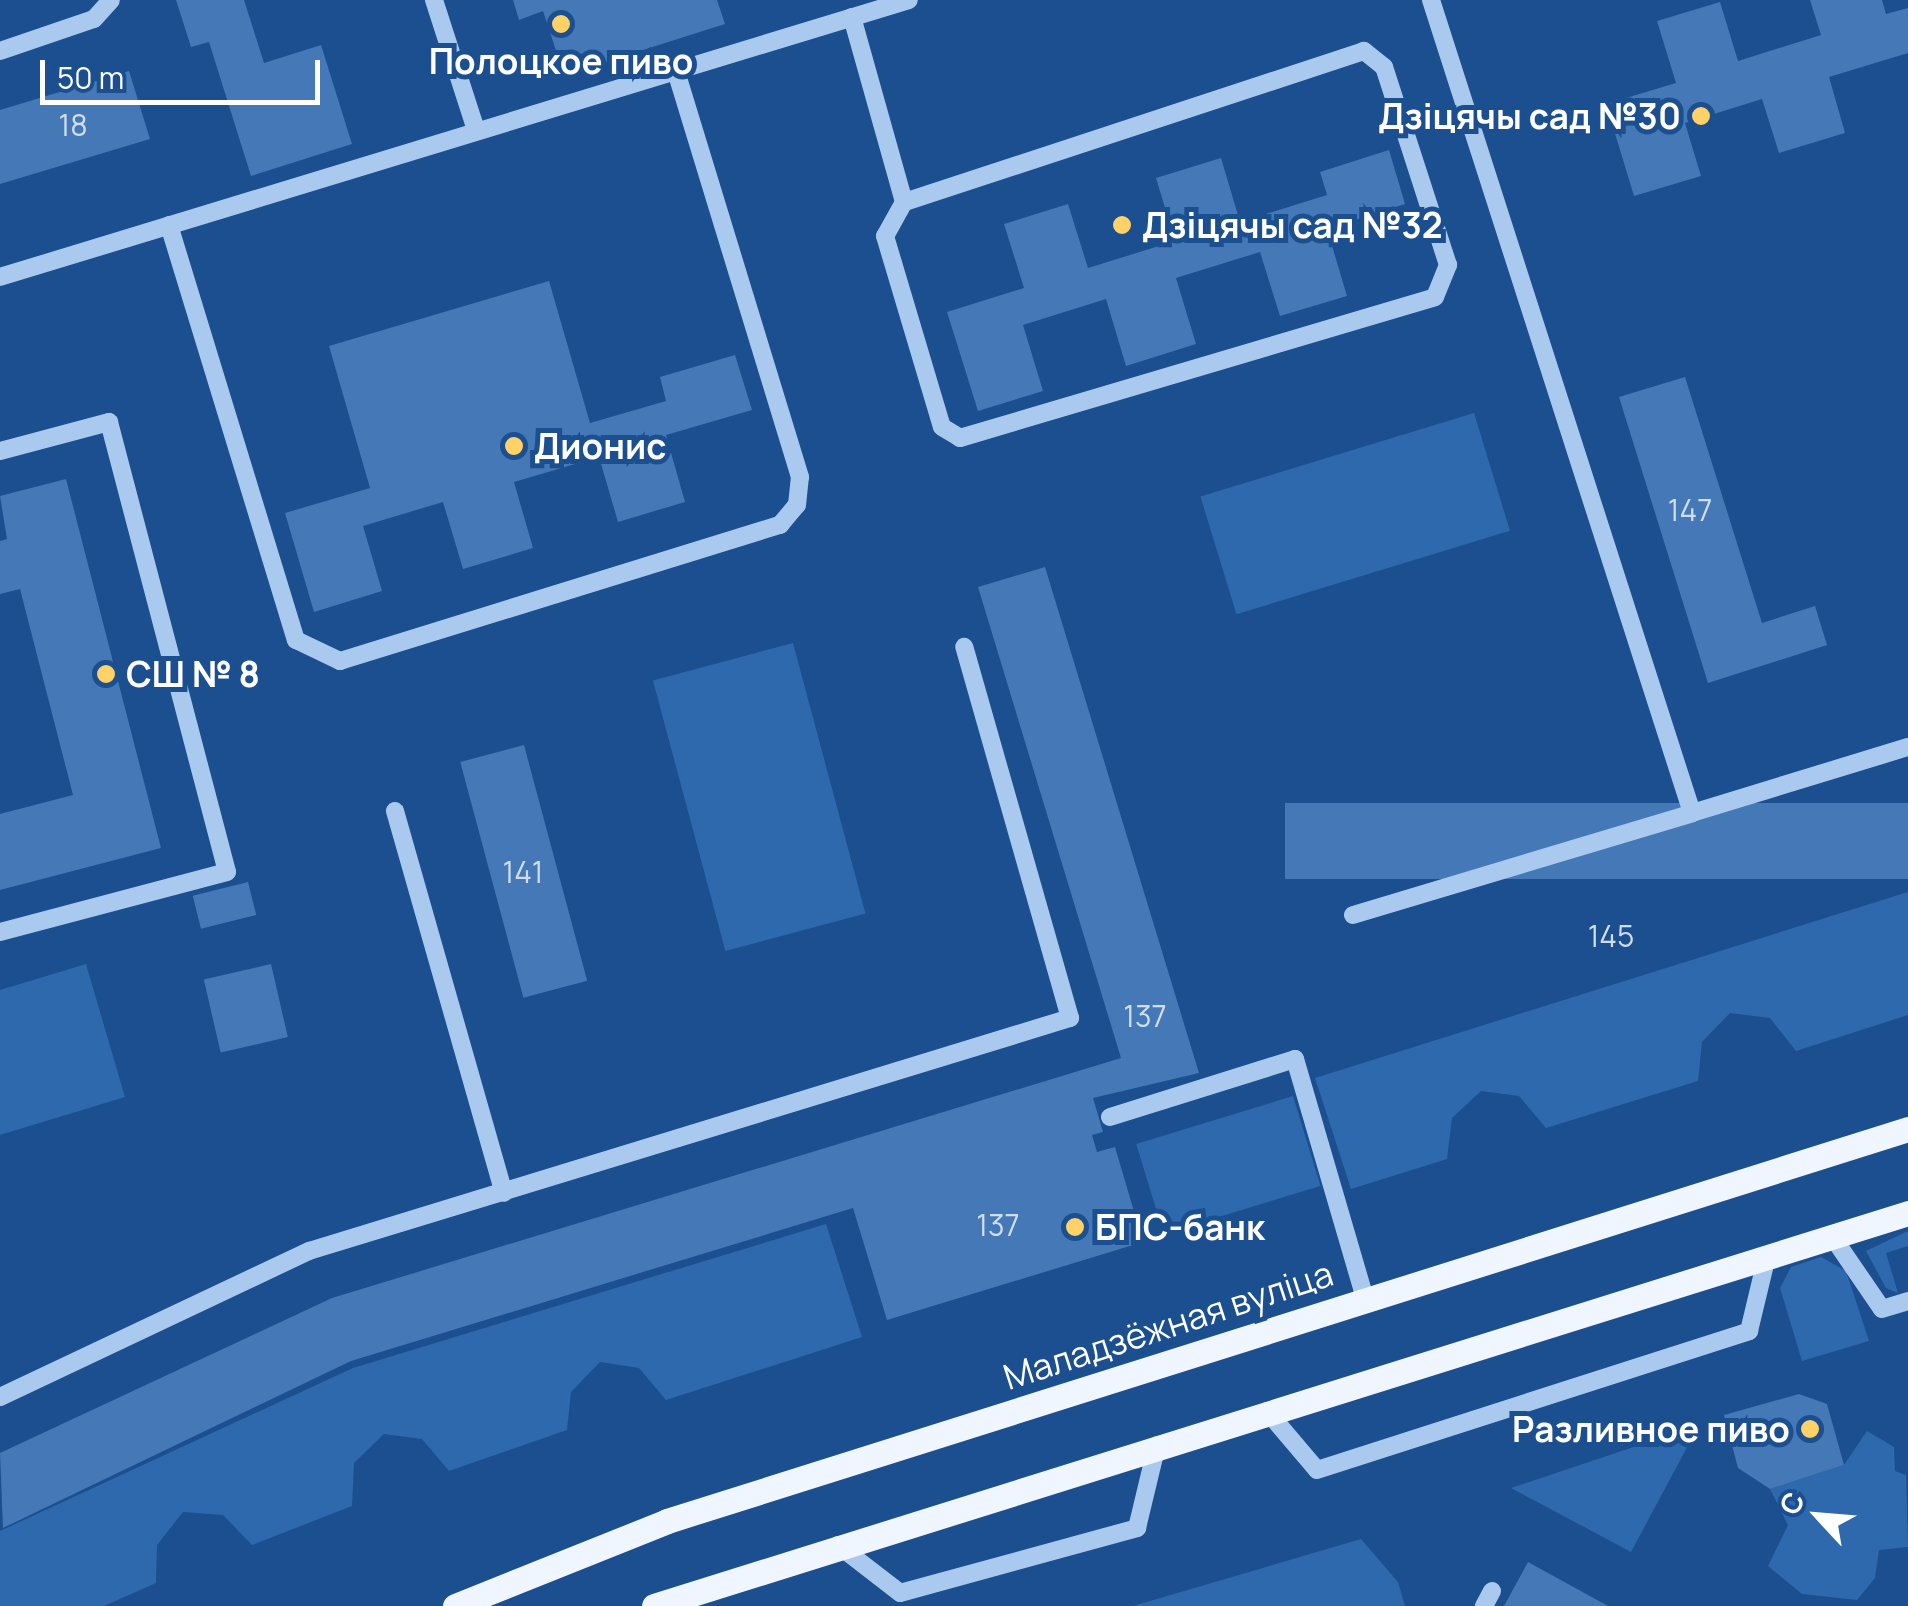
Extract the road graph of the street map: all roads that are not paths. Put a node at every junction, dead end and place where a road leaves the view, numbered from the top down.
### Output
1 (111, 0) edge
2 (434, 0) edge
3 (909, 0) edge
4 (1431, 0) edge
5 (852, 17) junction
6 (0, 51) edge
7 (674, 68) junction
8 (476, 130) junction
9 (904, 202) junction
10 (169, 225) junction
11 (0, 277) edge
12 (0, 451) edge
13 (964, 648) dead end
14 (1908, 748) edge
15 (396, 811) dead end
16 (1692, 813) junction
17 (1354, 915) dead end
18 (0, 932) edge
19 (1110, 1117) dead end
20 (1908, 1129) edge
21 (504, 1193) junction
22 (1908, 1213) edge
23 (1832, 1236) junction
24 (1767, 1256) junction
25 (1366, 1299) junction
26 (1908, 1301) edge
27 (0, 1397) edge
28 (1267, 1410) junction
29 (1156, 1445) junction
30 (838, 1545) junction
31 (455, 1606) edge
32 (654, 1606) edge

1 - 6 lane
2 - 8 lane
3 - 5 lane
4 - 16 lane
5 - 7 lane
5 - 9 lane
7 - 8 lane
7 - 10 lane
8 - 10 lane
9 - 9 lane
10 - 11 lane
12 - 18 lane
13 - 21 lane
14 - 16 lane
15 - 21 lane
16 - 17 lane
19 - 25 lane
20 - 25 main road, Маладзёжная вуліца
21 - 27 lane
22 - 23 main road
23 - 24 main road
23 - 26 lane
24 - 28 main road
24 - 28 lane
25 - 31 main road, Маладзёжная вуліца
28 - 29 main road
29 - 30 main road
29 - 30 lane
30 - 32 main road

